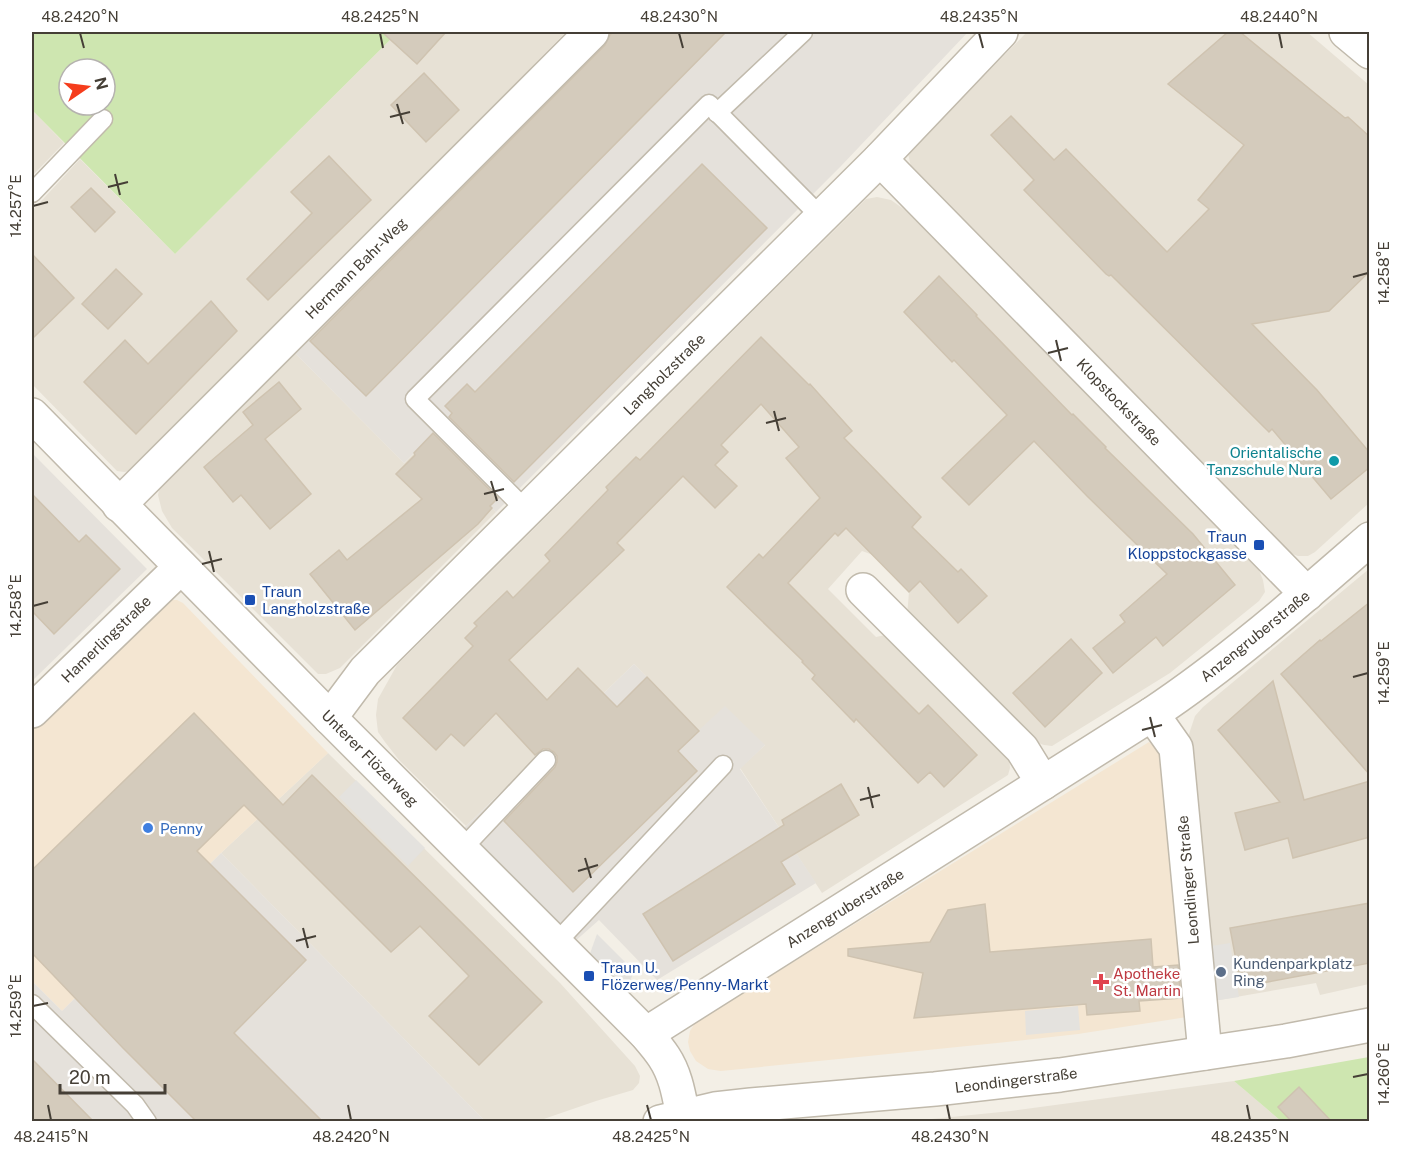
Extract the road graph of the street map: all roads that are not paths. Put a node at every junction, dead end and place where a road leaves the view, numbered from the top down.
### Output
1 (592, 32) edge
2 (803, 32) edge
3 (1001, 32) edge
4 (1346, 32) edge
5 (1370, 52) edge
6 (717, 113) junction
7 (103, 119) dead end
8 (880, 159) junction
9 (32, 193) edge
10 (821, 217) junction
11 (32, 415) edge
12 (119, 505) junction
13 (526, 510) junction
14 (1370, 539) edge
15 (181, 567) junction
16 (863, 591) dead end
17 (1307, 594) junction
18 (32, 711) edge
19 (1152, 714) junction
20 (330, 718) junction
21 (546, 760) dead end
22 (723, 765) dead end
23 (1043, 783) junction
24 (462, 849) junction
25 (556, 943) junction
26 (32, 1004) edge
27 (1370, 1025) edge
28 (646, 1034) junction
29 (1205, 1053) junction
30 (752, 1113) edge
31 (672, 1119) edge
32 (147, 1122) edge

1 - 12 street, Hermann Bahr-Weg
2 - 6 lane
3 - 8 street, Langholzstraße
4 - 5 street
6 - 10 lane
6 - 13 lane
7 - 9 lane
8 - 10 street, Langholzstraße
8 - 17 street, Klopstockstraße
10 - 13 street, Langholzstraße
11 - 12 street, Unterer Flözerweg
12 - 15 street, Unterer Flözerweg
13 - 20 street, Langholzstraße
14 - 17 street, Anzengruberstraße
15 - 18 street, Hamerlingstraße
15 - 20 street, Unterer Flözerweg
16 - 23 street
17 - 19 street, Anzengruberstraße
19 - 23 street, Anzengruberstraße
19 - 29 street, Leondinger Straße
20 - 24 street, Unterer Flözerweg
21 - 24 lane
22 - 25 lane
23 - 28 street, Anzengruberstraße
24 - 25 street, Unterer Flözerweg
25 - 28 street, Unterer Flözerweg
26 - 32 lane
27 - 29 street, Leondingerstraße
28 - 31 street, Unterer Flözerweg
29 - 30 street, Leondingerstraße
30 - 31 street, Leondingerstraße

